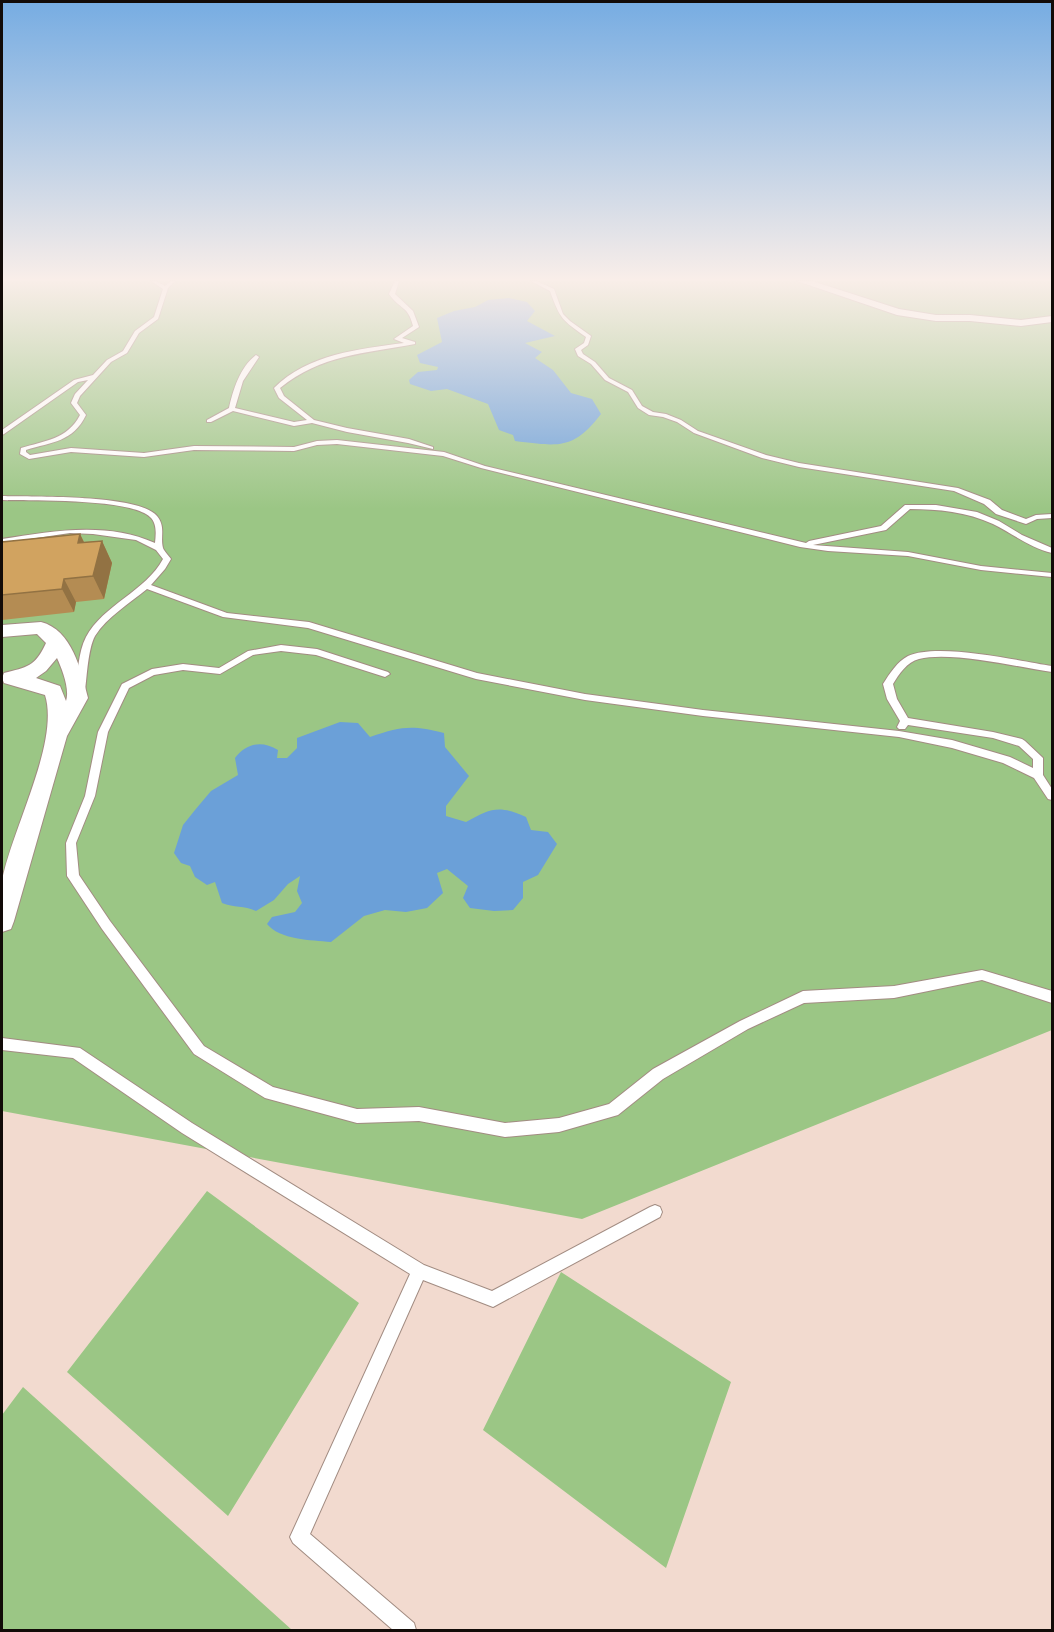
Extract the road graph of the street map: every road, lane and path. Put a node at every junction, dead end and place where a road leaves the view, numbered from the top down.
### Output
1 (116, 357) edge
2 (256, 357) dead end
3 (333, 357) edge
4 (584, 357) edge
5 (95, 376) junction
6 (232, 409) junction
7 (209, 421) dead end
8 (312, 421) junction
9 (2, 433) edge
10 (444, 454) junction
11 (2, 498) edge
12 (1053, 516) edge
13 (111, 535) junction
14 (14, 539) junction
15 (2, 541) edge
16 (800, 544) junction
17 (98, 545) edge
18 (159, 548) junction
19 (20, 550) edge
20 (1053, 551) edge
21 (1053, 575) edge
22 (144, 585) junction
23 (2, 630) edge
24 (57, 640) junction
25 (1053, 669) edge
26 (385, 674) dead end
27 (9, 678) edge
28 (78, 698) junction
29 (905, 722) junction
30 (899, 734) junction
31 (57, 737) junction
32 (1038, 775) junction
33 (1053, 796) edge
34 (6, 895) edge
35 (2, 921) edge
36 (1053, 997) edge
37 (2, 1044) edge
38 (655, 1212) dead end
39 (419, 1271) junction
40 (407, 1630) edge

1 - 5 lane
2 - 6 lane
3 - 8 lane
4 - 12 lane
5 - 9 lane
5 - 10 lane
6 - 7 lane
6 - 8 lane
8 - 10 lane
10 - 16 lane
11 - 18 lane
13 - 14 lane
13 - 17 lane
13 - 18 lane
14 - 15 lane
14 - 19 lane
16 - 20 lane
16 - 21 lane
18 - 22 lane
22 - 28 lane
22 - 30 lane
23 - 24 street
24 - 27 street
24 - 28 street
25 - 29 lane
26 - 36 lane
27 - 31 street
28 - 31 street
29 - 30 lane
29 - 32 lane
30 - 32 lane
31 - 34 street
32 - 33 lane
34 - 35 street
37 - 39 lane
38 - 39 lane
39 - 40 lane

